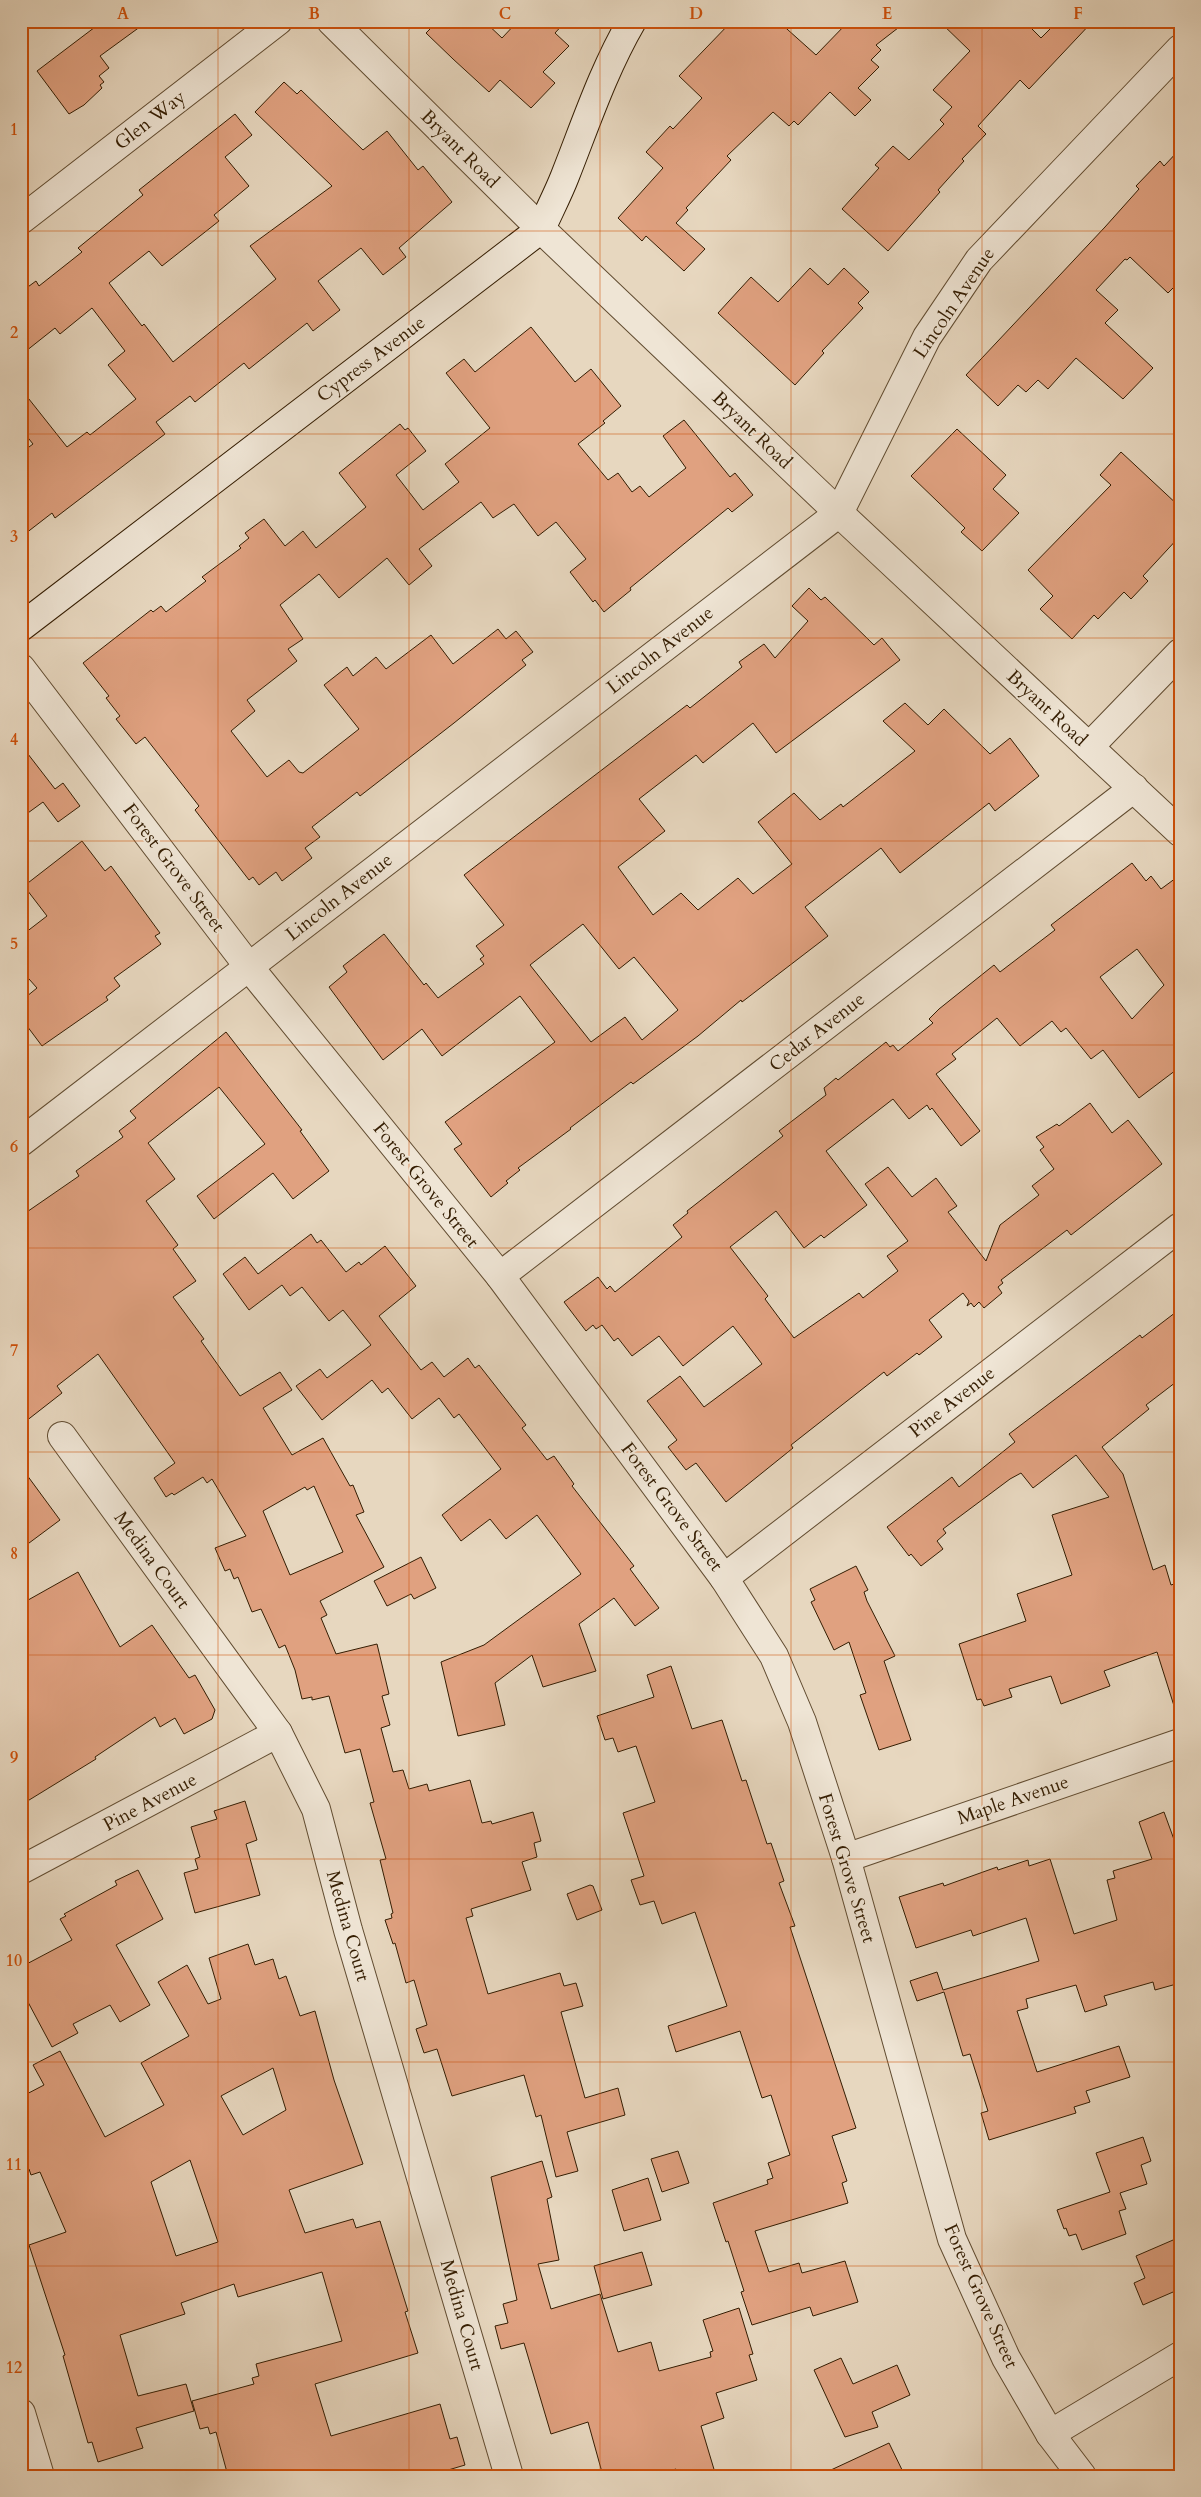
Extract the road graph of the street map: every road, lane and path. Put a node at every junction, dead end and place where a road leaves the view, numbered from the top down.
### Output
1 (278, 21) edge
2 (331, 21) edge
3 (632, 21) edge
4 (1180, 49) edge
5 (21, 220) edge
6 (541, 229) junction
7 (839, 513) junction
8 (21, 627) edge
9 (1180, 654) edge
10 (21, 668) edge
11 (1089, 747) junction
12 (1134, 788) junction
13 (1180, 832) edge
14 (249, 967) junction
15 (21, 1142) edge
16 (1180, 1227) edge
17 (500, 1276) junction
18 (62, 1436) dead end
19 (724, 1578) junction
20 (278, 1733) junction
21 (1180, 1743) edge
22 (846, 1858) junction
23 (21, 1870) edge
24 (1180, 2356) edge
25 (21, 2413) edge
26 (1050, 2434) junction
27 (40, 2476) edge
28 (510, 2476) edge
29 (1082, 2476) edge

1 - 5 street, Glen Way
2 - 6 street, Bryant Road
3 - 6 street, Cypress Avenue
4 - 7 street, Lincoln Avenue
6 - 7 street, Bryant Road
6 - 8 street, Cypress Avenue
7 - 11 street, Bryant Road
7 - 14 street, Lincoln Avenue
9 - 11 street
10 - 14 street, Forest Grove Street
11 - 12 street, Bryant Road
12 - 13 street, Bryant Road
12 - 17 street, Cedar Avenue
14 - 15 street, Lincoln Avenue
14 - 17 street, Forest Grove Street
16 - 19 street, Pine Avenue
17 - 19 street, Forest Grove Street
18 - 20 street, Medina Court
19 - 22 street, Forest Grove Street
20 - 23 street, Pine Avenue
20 - 28 street, Medina Court
21 - 22 street, Maple Avenue
22 - 26 street, Forest Grove Street
24 - 26 street
25 - 27 street
26 - 29 street, Forest Grove Street

